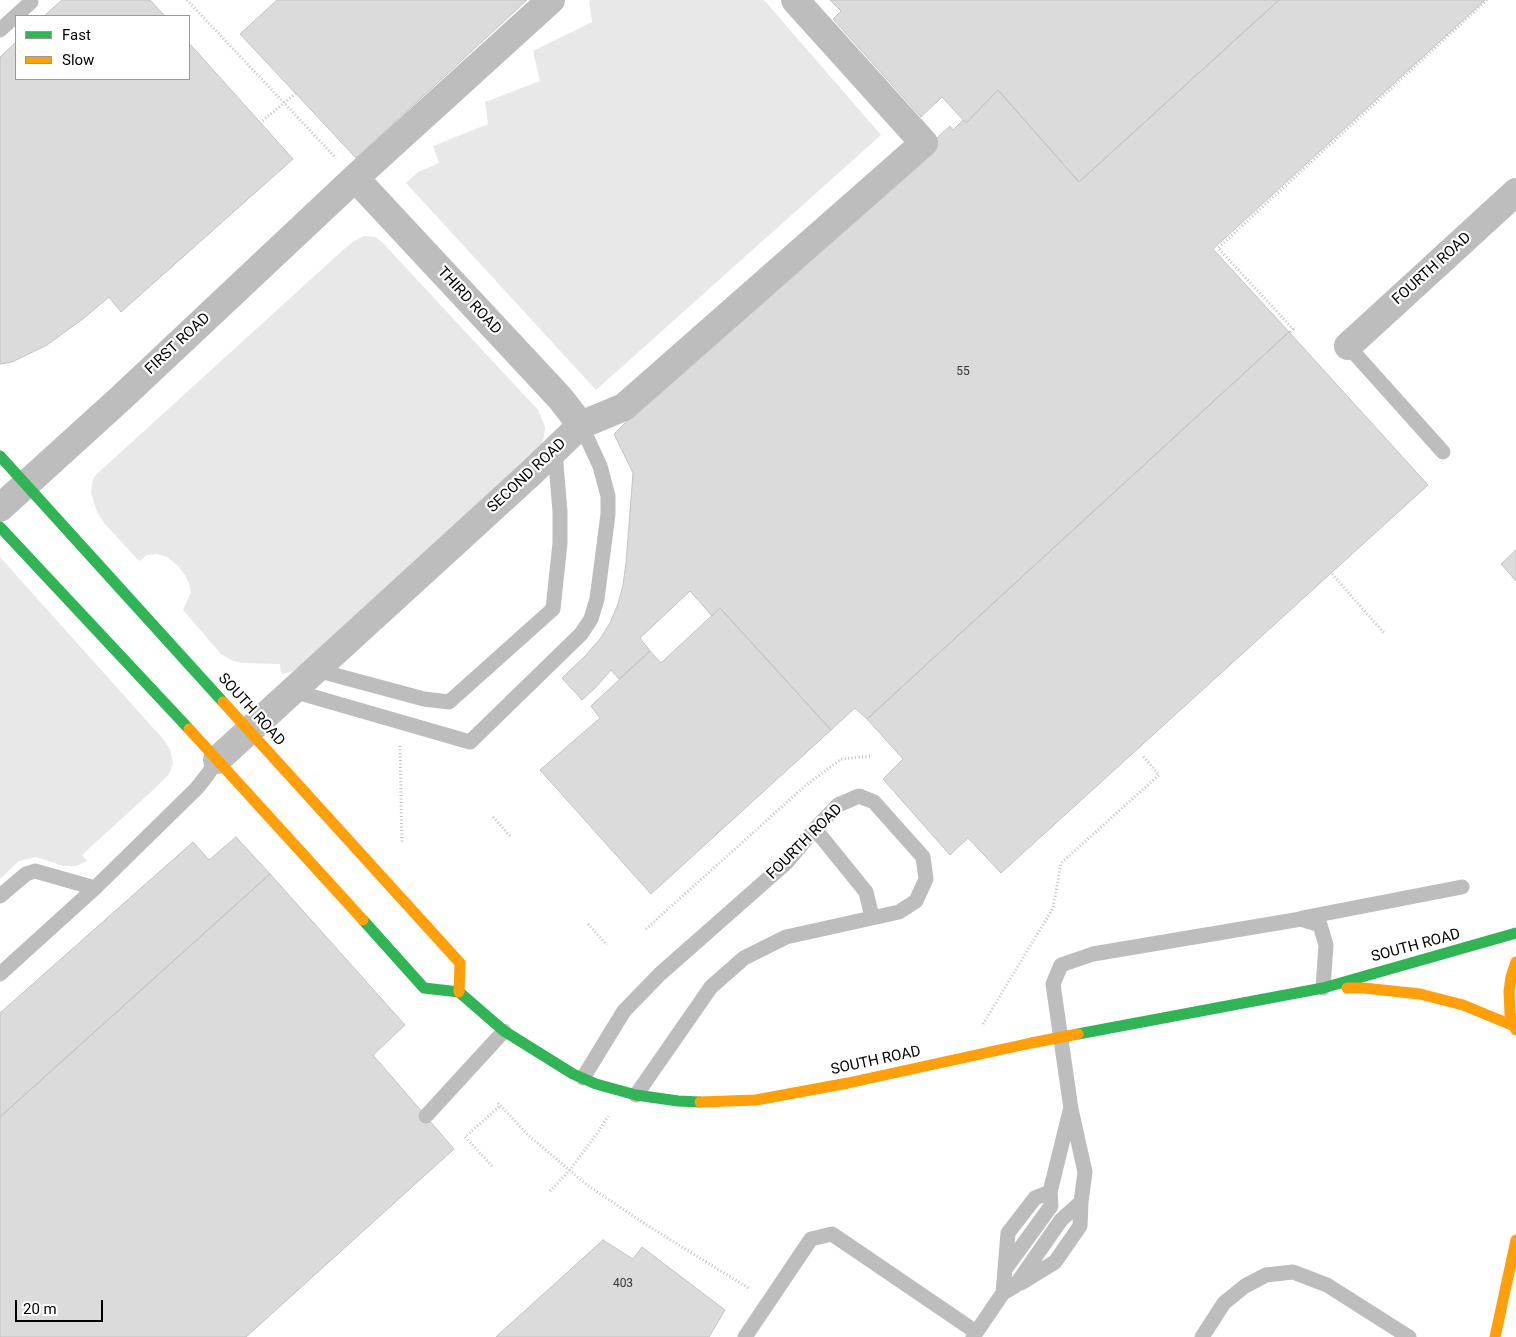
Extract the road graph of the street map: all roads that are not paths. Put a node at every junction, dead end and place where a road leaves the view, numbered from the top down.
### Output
1 (551, 0) edge
2 (795, 0) edge
3 (31, 2) dead end
4 (17, 15) edge
5 (15, 16) edge
6 (0, 30) edge
7 (354, 178) junction
8 (1516, 192) edge
9 (1348, 346) joint
10 (581, 425) junction
11 (555, 451) junction
12 (1443, 452) dead end
13 (0, 456) edge
14 (26, 484) junction
15 (0, 508) edge
16 (0, 527) edge
17 (316, 670) junction
18 (293, 691) junction
19 (250, 731) junction
20 (216, 760) junction
21 (815, 829) junction
22 (1462, 887) dead end
23 (95, 888) junction
24 (0, 896) edge
25 (872, 918) junction
26 (1301, 919) junction
27 (1516, 934) edge
28 (1516, 962) edge
29 (0, 974) edge
30 (1323, 988) junction
31 (459, 992) junction
32 (1515, 1028) edge
33 (504, 1031) junction
34 (1061, 1038) junction
35 (583, 1078) junction
36 (629, 1093) junction
37 (1071, 1109) junction
38 (426, 1116) dead end
39 (1516, 1240) edge
40 (1009, 1290) junction
41 (975, 1335) edge
42 (745, 1337) edge
43 (1202, 1337) edge
44 (1409, 1337) edge
45 (1495, 1337) edge

1 - 7 street, FIRST ROAD
2 - 10 street, SECOND ROAD
3 - 4 lane
5 - 6 lane
7 - 10 street, THIRD ROAD
7 - 14 street, FIRST ROAD
8 - 9 street, FOURTH ROAD
9 - 12 lane
10 - 11 street, SECOND ROAD
10 - 18 lane
11 - 17 street, SECOND ROAD
11 - 17 lane
13 - 14 street, SOUTH ROAD
14 - 15 street, FIRST ROAD
14 - 19 street, SOUTH ROAD
16 - 20 street
17 - 18 street, SECOND ROAD
18 - 19 street, SECOND ROAD
19 - 20 street, SECOND ROAD
19 - 31 street, SOUTH ROAD
20 - 23 lane
20 - 31 street
21 - 25 lane
21 - 25 lane, FOURTH ROAD
21 - 35 lane, FOURTH ROAD
22 - 26 lane
23 - 24 lane
23 - 29 lane
25 - 36 lane, FOURTH ROAD
26 - 30 lane
26 - 34 lane
27 - 30 street, SOUTH ROAD
28 - 32 street
30 - 32 street, SOUTH ROAD
30 - 34 street, SOUTH ROAD
31 - 33 street, SOUTH ROAD
33 - 35 street, SOUTH ROAD
33 - 38 lane
34 - 36 street, SOUTH ROAD
34 - 37 lane
35 - 36 street, SOUTH ROAD
37 - 40 lane
37 - 40 lane
39 - 45 street
40 - 41 lane
41 - 42 lane
43 - 44 lane

